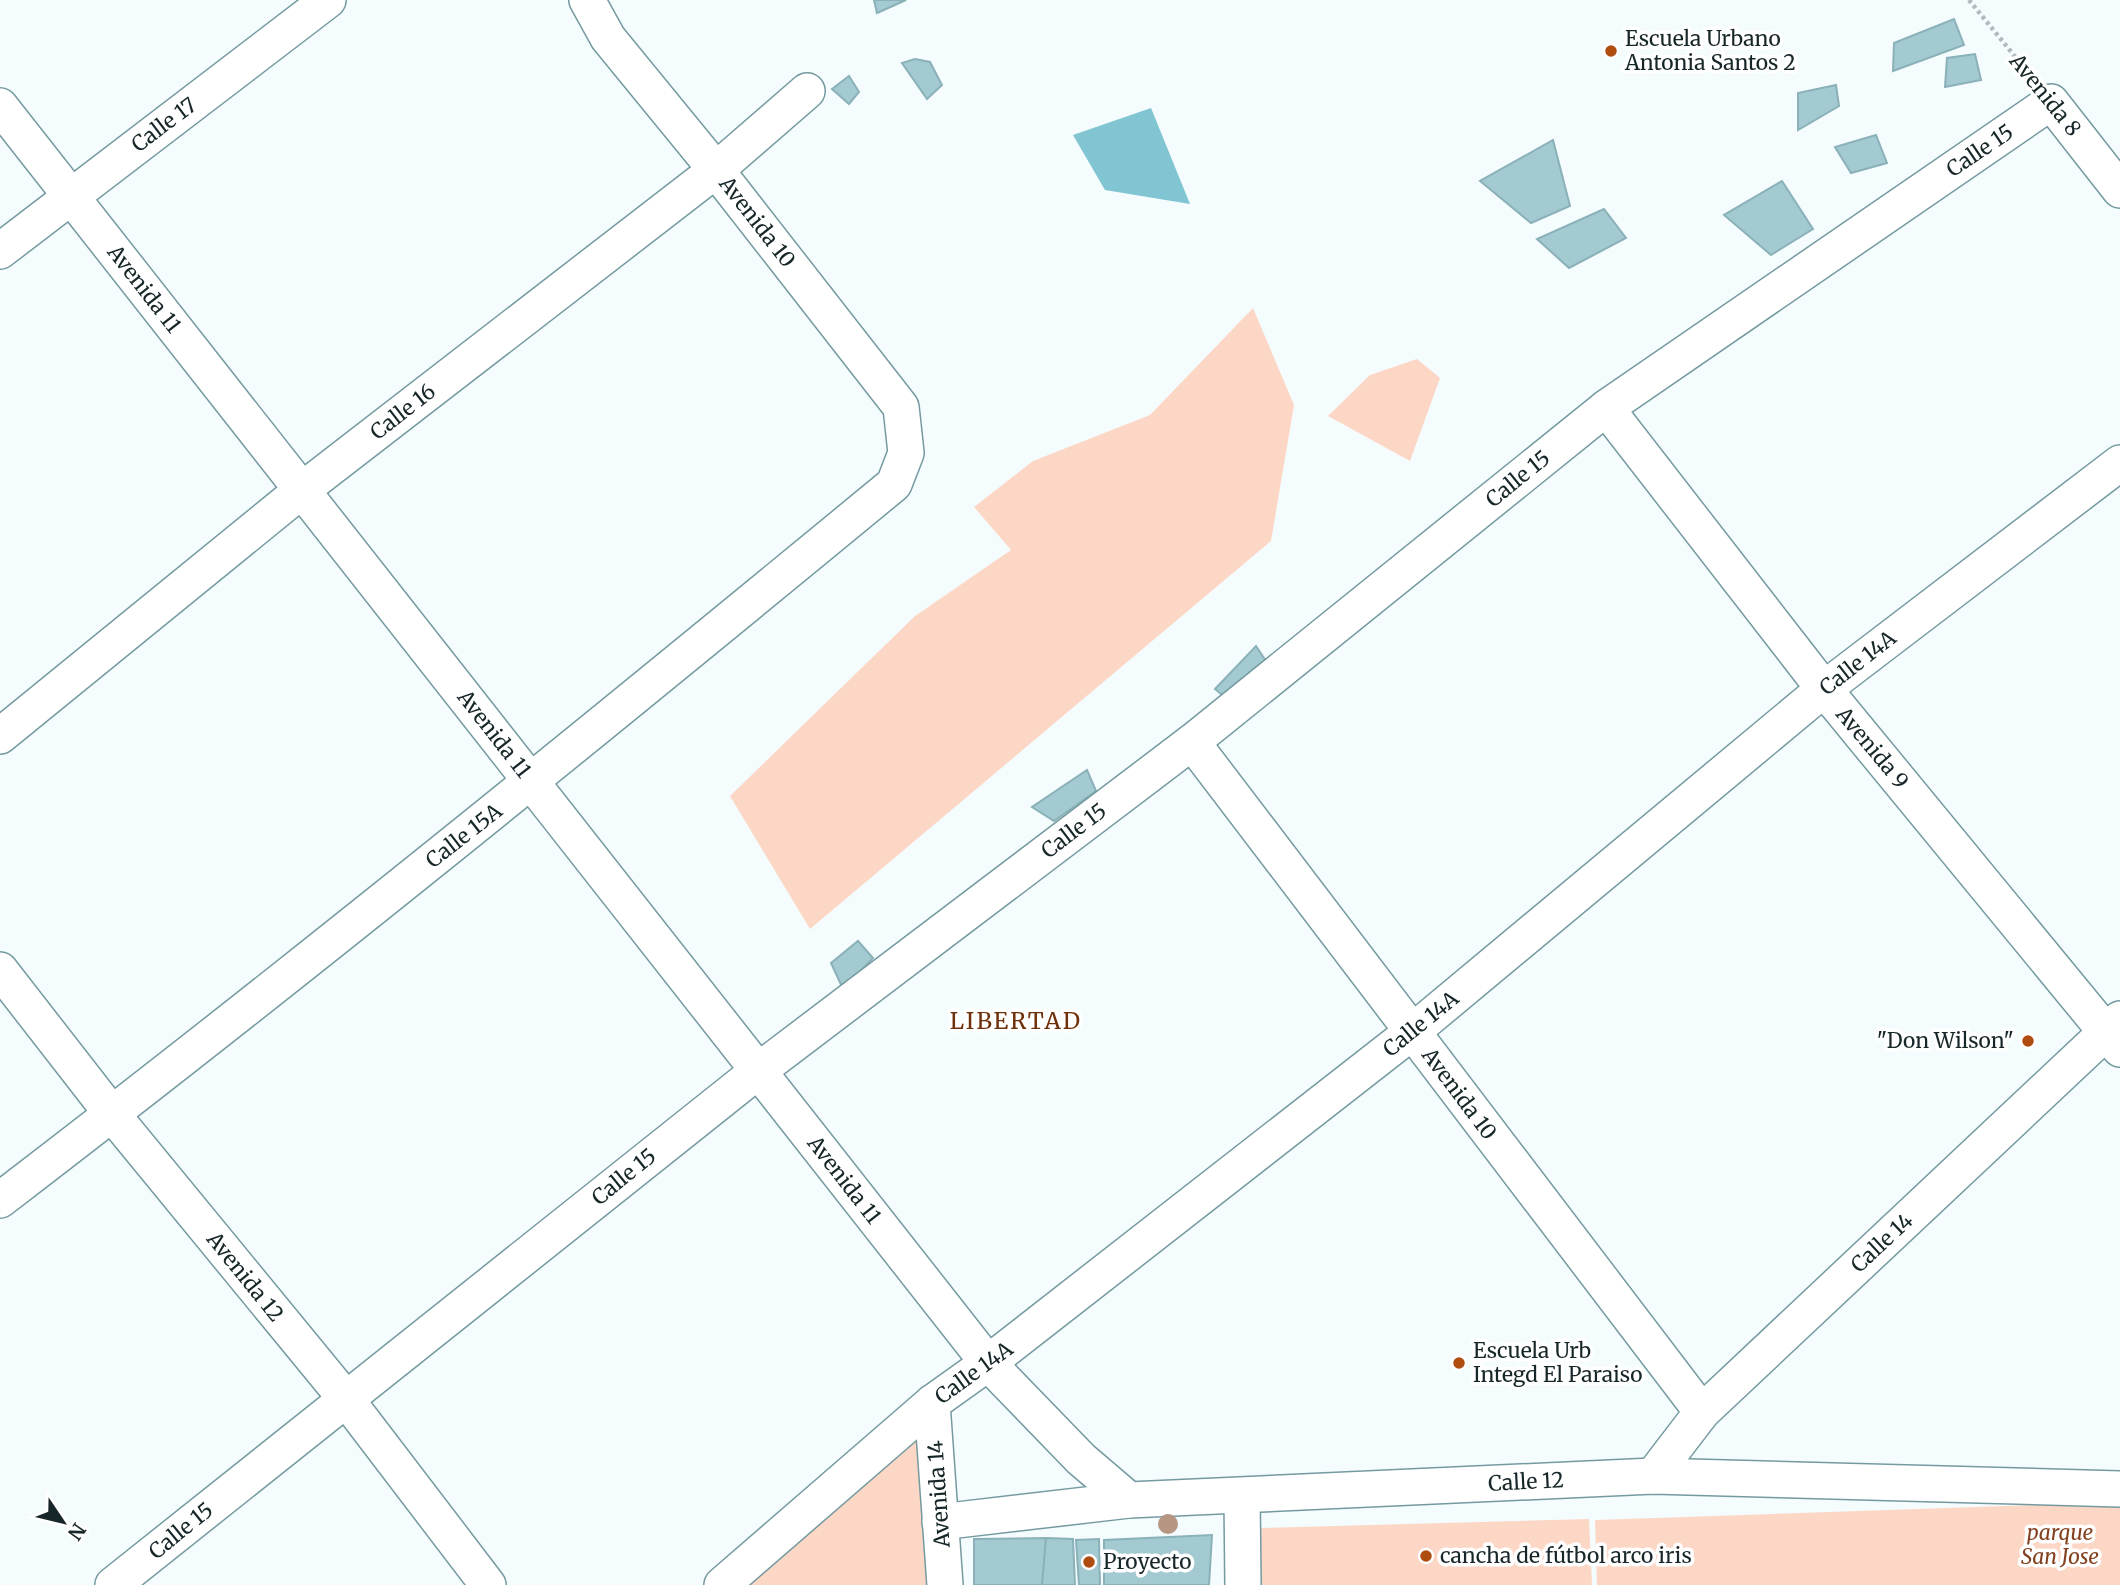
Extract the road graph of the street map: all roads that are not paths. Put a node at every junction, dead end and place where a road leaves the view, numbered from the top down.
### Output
1 (328, 0) edge
2 (587, 0) edge
3 (807, 91) dead end
4 (2052, 102) joint
5 (0, 106) edge
6 (716, 170) junction
7 (2120, 190) edge
8 (71, 196) junction
9 (0, 251) edge
10 (1606, 408) junction
11 (906, 453) joint
12 (2120, 463) edge
13 (302, 490) junction
14 (1824, 689) junction
15 (0, 736) edge
16 (1192, 742) junction
17 (532, 782) junction
18 (0, 970) edge
19 (1412, 1032) junction
20 (2116, 1033) edge
21 (758, 1071) junction
22 (112, 1114) junction
23 (0, 1200) edge
24 (988, 1363) junction
25 (346, 1399) junction
26 (932, 1403) junction
27 (1702, 1412) junction
28 (1653, 1476) junction
29 (2120, 1489) edge
30 (1242, 1496) junction
31 (1129, 1500) junction
32 (940, 1522) junction
33 (113, 1585) edge
34 (488, 1585) edge
35 (722, 1585) edge
36 (945, 1585) edge
37 (1243, 1585) edge

1 - 8 street, Calle 17
2 - 6 street, Avenida 10
3 - 6 street, Calle 16
4 - 7 street, Avenida 8
4 - 10 street, Calle 15
5 - 8 street, Avenida 11
6 - 11 street, Avenida 10
6 - 13 street, Calle 16
8 - 9 street, Calle 17
8 - 13 street, Avenida 11
10 - 14 street, Avenida 9
10 - 16 street, Calle 15
11 - 17 street, Calle 15A
12 - 14 street, Calle 14A
13 - 15 street, Calle 16
13 - 17 street, Avenida 11
14 - 19 street, Calle 14A
14 - 20 street, Avenida 9
16 - 19 street, Avenida 10
16 - 21 street, Calle 15
17 - 21 street, Avenida 11
17 - 22 street, Calle 15A
18 - 22 street, Avenida 12
19 - 24 street, Calle 14A
19 - 27 street, Avenida 10
20 - 27 street, Calle 14
21 - 24 street, Avenida 11
21 - 25 street, Calle 15
22 - 23 street, Calle 15A
22 - 25 street, Avenida 12
24 - 26 street, Calle 14A
24 - 31 street
25 - 33 street, Calle 15
25 - 34 street, Avenida 12
26 - 32 street, Avenida 14
26 - 35 street, Calle 14A
27 - 28 street, Calle 14
28 - 29 street, Calle 12
28 - 30 street, Calle 12
30 - 31 street, Calle 12
30 - 37 street
31 - 32 street, Calle 12
32 - 36 street, Avenida 14

